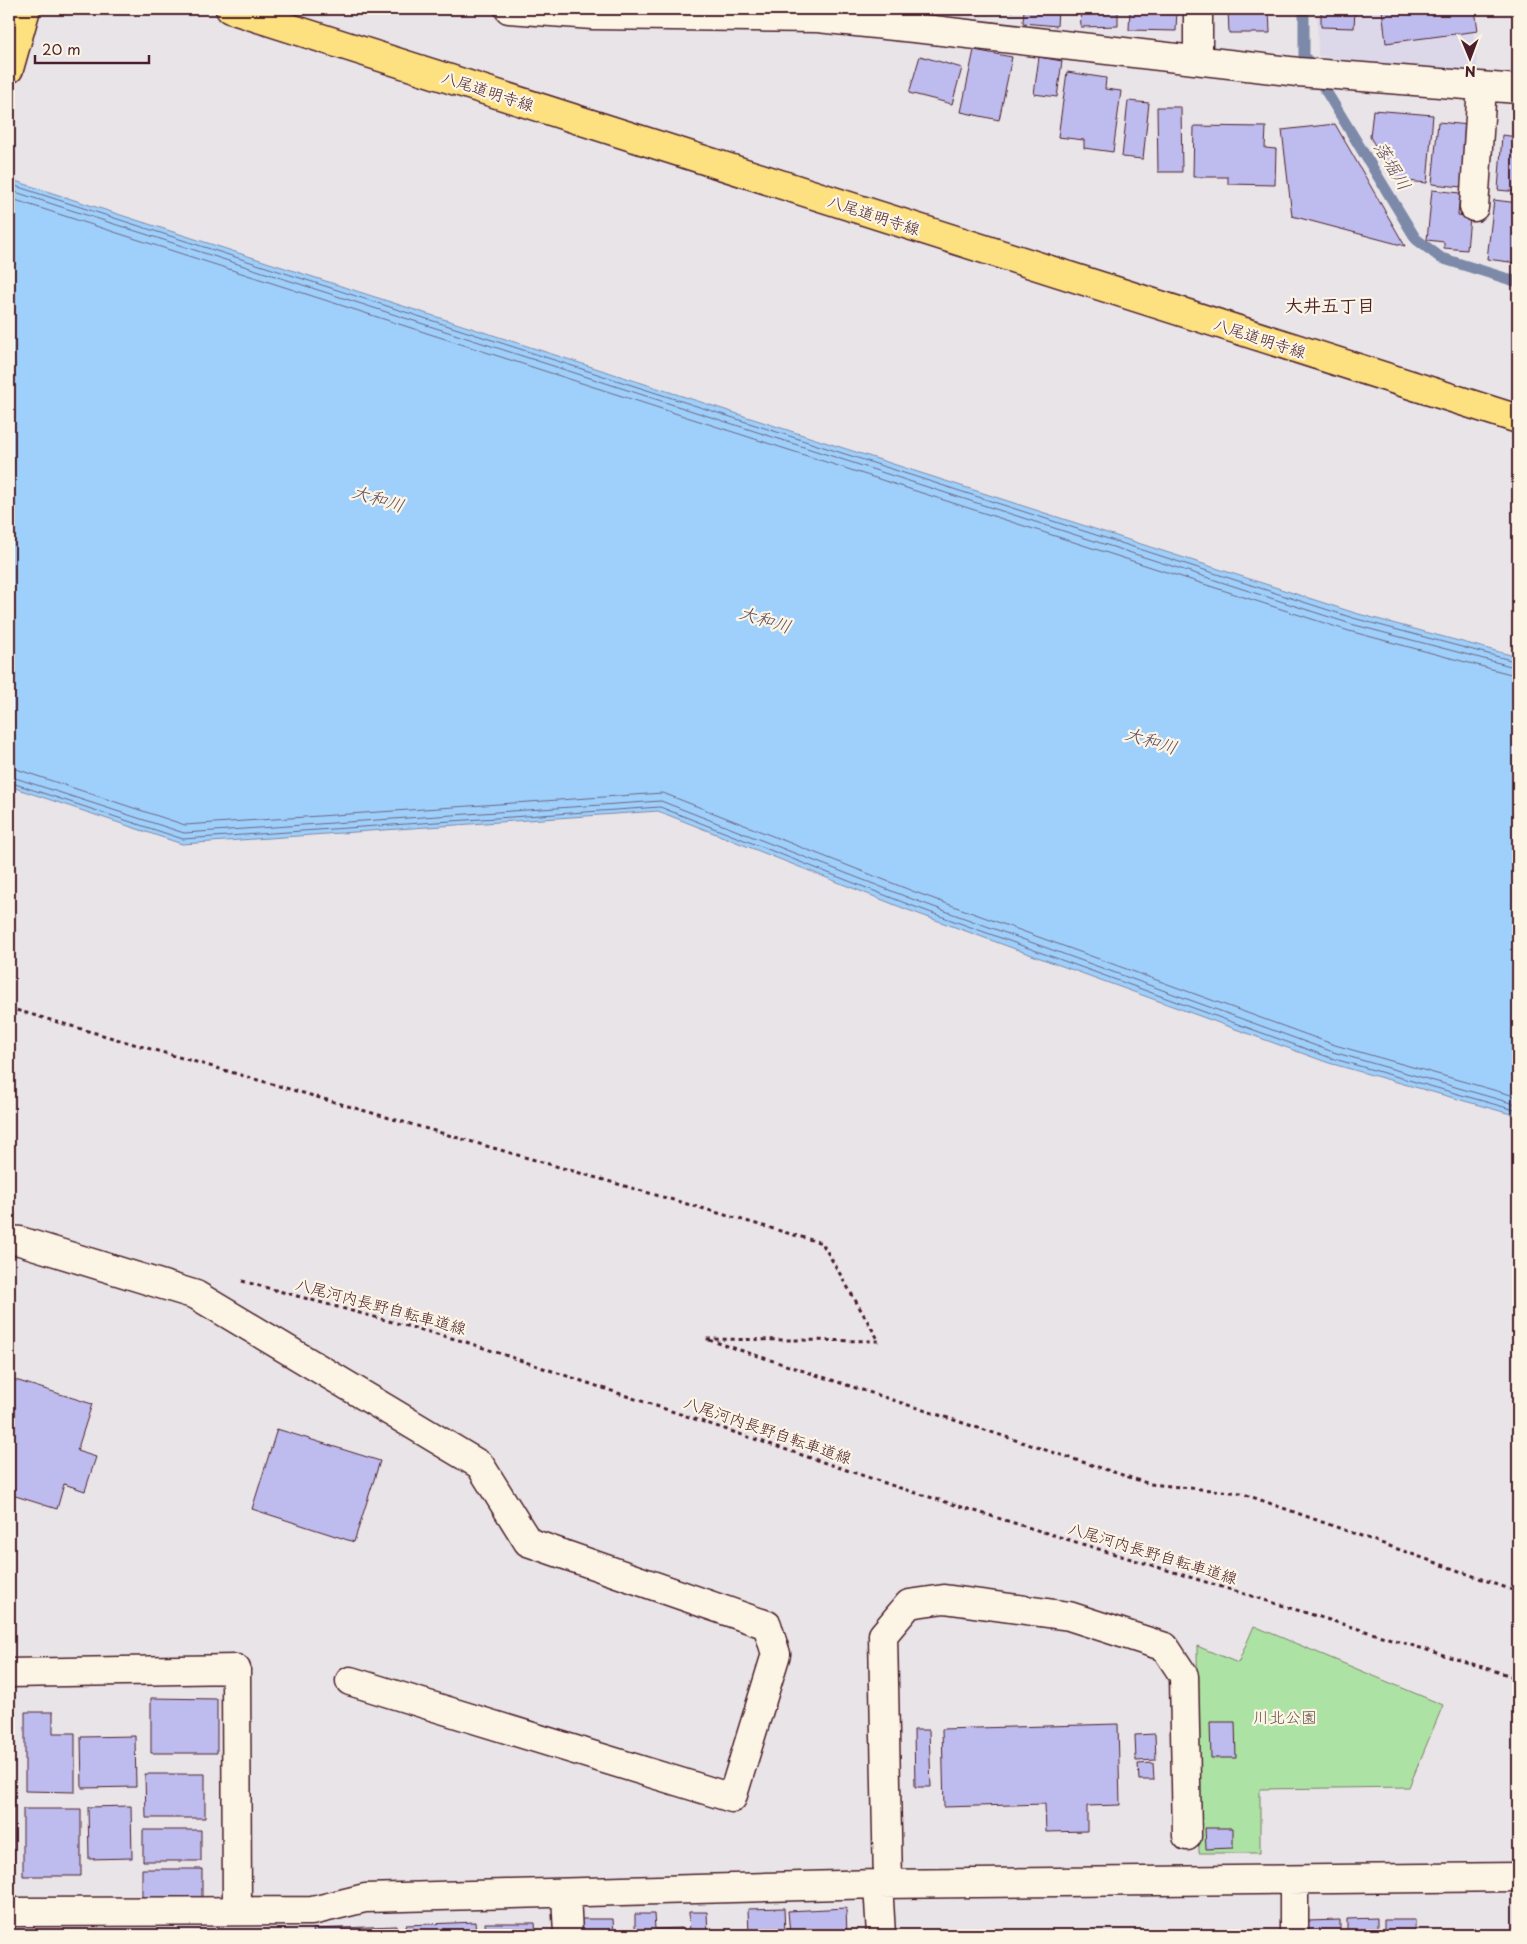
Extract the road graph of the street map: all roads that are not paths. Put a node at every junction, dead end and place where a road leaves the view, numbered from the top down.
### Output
1 (26, 9) edge
2 (230, 9) edge
3 (509, 9) edge
4 (1198, 9) edge
5 (818, 14) edge
6 (1198, 60) junction
7 (9, 69) edge
8 (1482, 87) junction
9 (1518, 89) edge
10 (1474, 207) dead end
11 (1518, 419) edge
12 (9, 1240) edge
13 (9, 1673) edge
14 (350, 1681) dead end
15 (1187, 1836) dead end
16 (1518, 1877) edge
17 (1294, 1880) junction
18 (883, 1884) junction
19 (566, 1893) junction
20 (237, 1911) junction
21 (9, 1912) edge
22 (568, 1935) edge
23 (881, 1935) edge
24 (1294, 1935) edge

1 - 7 main road
2 - 11 main road, 八尾道明寺線
3 - 5 street
4 - 6 street
5 - 6 street
6 - 8 street
8 - 9 street
8 - 10 street
12 - 14 street
13 - 20 street
15 - 18 street
16 - 17 street
17 - 18 street
17 - 24 street
18 - 19 street
18 - 23 street
19 - 20 street
19 - 22 street
20 - 21 street

